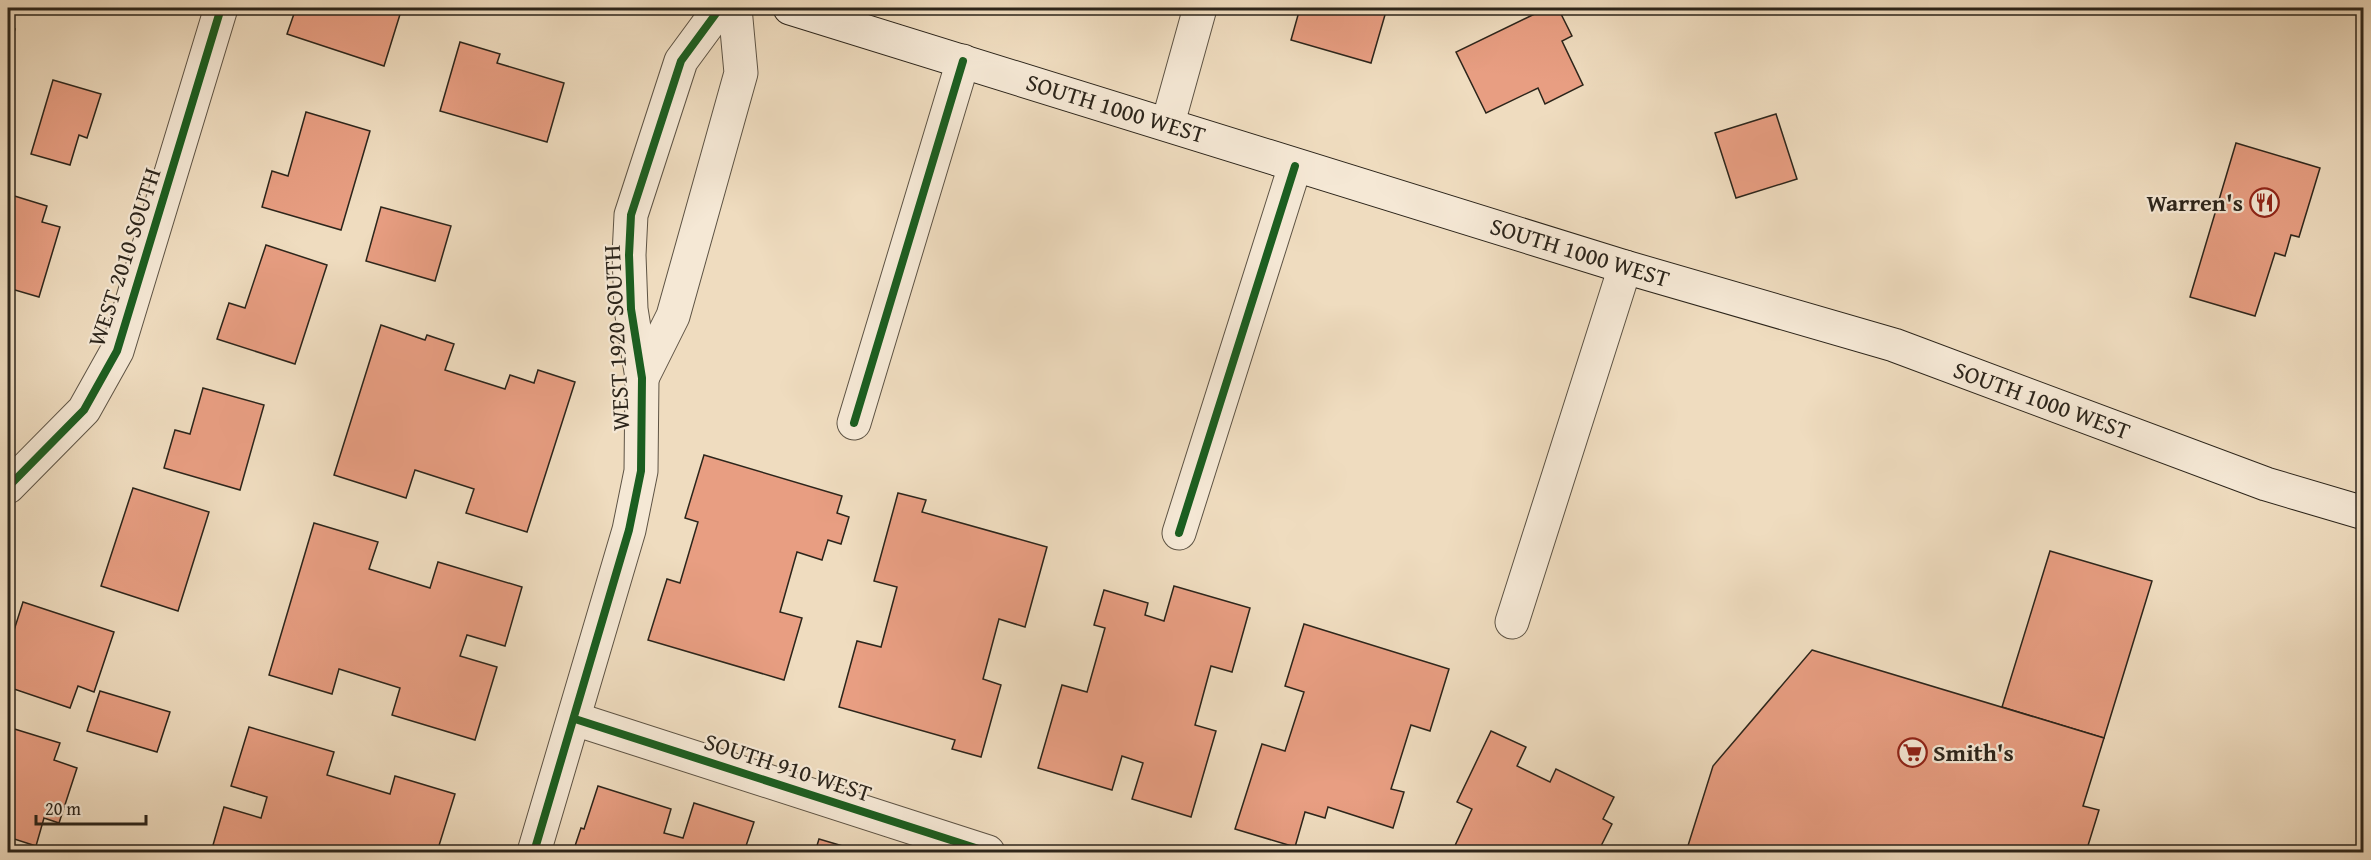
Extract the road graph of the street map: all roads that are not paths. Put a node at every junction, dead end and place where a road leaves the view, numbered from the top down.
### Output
1 (221, 8) edge
2 (720, 8) edge
3 (735, 8) edge
4 (790, 8) edge
5 (1200, 8) edge
6 (963, 61) junction
7 (1168, 123) junction
8 (1295, 166) junction
9 (1625, 267) junction
10 (642, 378) junction
11 (854, 423) dead end
12 (8, 487) edge
13 (2364, 513) edge
14 (1179, 533) dead end
15 (1512, 622) dead end
16 (575, 719) junction
17 (534, 852) edge
18 (987, 852) edge

1 - 12 street, WEST 2010 SOUTH
2 - 10 street, WEST 1920 SOUTH
3 - 10 street, WEST 1920 SOUTH
4 - 6 street, SOUTH 1000 WEST
5 - 7 street
6 - 7 street, SOUTH 1000 WEST
6 - 11 street
7 - 8 street, SOUTH 1000 WEST
8 - 9 street, SOUTH 1000 WEST
8 - 14 street
9 - 13 street, SOUTH 1000 WEST
9 - 15 street
10 - 16 street, WEST 1920 SOUTH
16 - 17 street, WEST 1920 SOUTH
16 - 18 street, SOUTH 910 WEST

